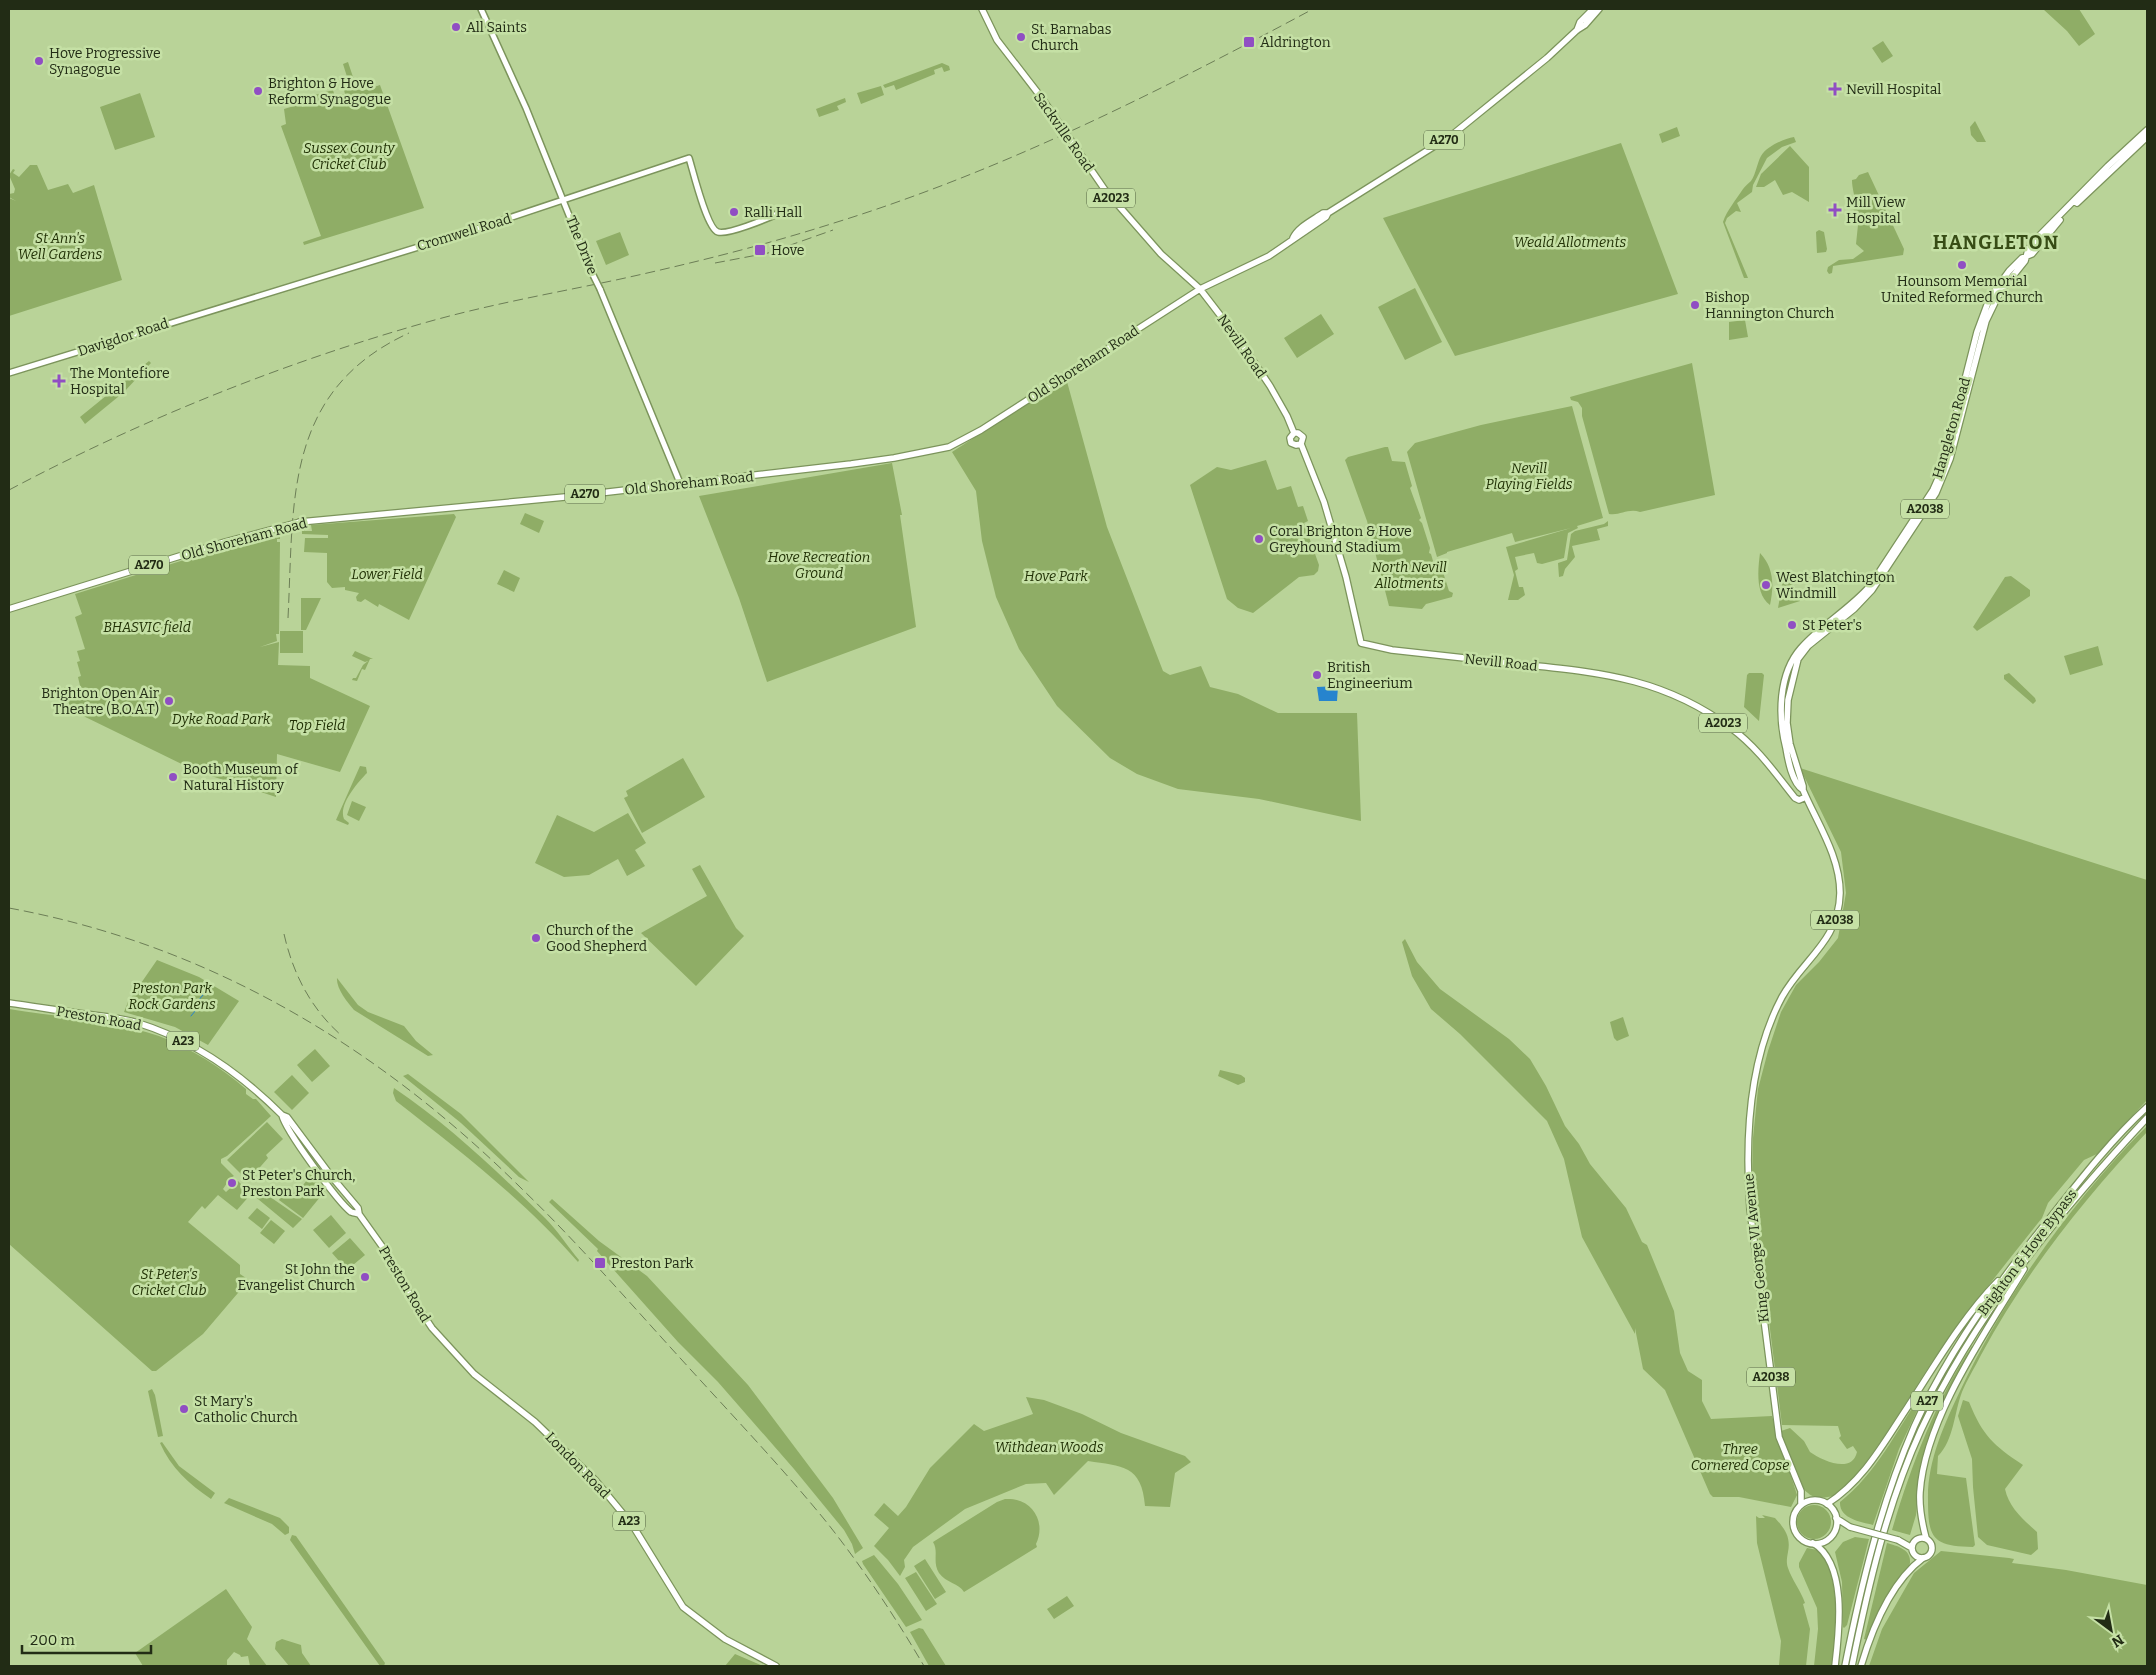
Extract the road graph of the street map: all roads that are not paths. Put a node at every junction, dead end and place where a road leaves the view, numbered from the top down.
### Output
1 (481, 9) edge
2 (982, 9) edge
3 (1593, 9) edge
4 (1599, 9) edge
5 (1577, 30) junction
6 (2147, 130) edge
7 (2147, 137) edge
8 (564, 200) junction
9 (777, 214) dead end
10 (2028, 256) junction
11 (1200, 289) junction
12 (238, 301) joint
13 (9, 373) edge
14 (1294, 433) junction
15 (1301, 444) junction
16 (680, 483) junction
17 (9, 609) edge
18 (1796, 658) joint
19 (1806, 797) junction
20 (9, 1003) edge
21 (2147, 1107) edge
22 (2147, 1118) edge
23 (2041, 1242) junction
24 (2015, 1262) junction
25 (474, 1374) joint
26 (1801, 1491) junction
27 (1813, 1500) junction
28 (1827, 1504) junction
29 (1801, 1505) junction
30 (1836, 1518) junction
31 (1850, 1527) junction
32 (1834, 1531) junction
33 (1926, 1538) junction
34 (1898, 1540) junction
35 (1914, 1541) junction
36 (1813, 1543) junction
37 (1912, 1548) junction
38 (1923, 1558) junction
39 (776, 1666) edge
40 (1835, 1666) edge
41 (1845, 1666) edge
42 (1852, 1666) edge
43 (1861, 1666) edge

1 - 8 main road, The Drive
2 - 11 main road, Sackville Road / A2023
3 - 5 main road, Old Shoreham Road / A270
4 - 5 main road, Old Shoreham Road / A270
5 - 11 main road, Old Shoreham Road / A270
6 - 10 main road, Hangleton Road / A2038
7 - 10 main road, Hangleton Road / A2038
8 - 9 main road, Cromwell Road
8 - 12 main road, Cromwell Road
8 - 16 main road, The Drive, bridge
10 - 18 main road, Hangleton Road / A2038
11 - 14 main road, Nevill Road / A2023
11 - 16 main road, Old Shoreham Road / A270
12 - 13 main road, Davigdor Road
14 - 15 main road, Nevill Road / A2023
14 - 15 main road, Nevill Road / A2023
15 - 19 main road, Nevill Road / A2023
16 - 17 main road, Old Shoreham Road / A270, bridge
18 - 19 main road, King George VI Avenue / A2038
19 - 26 main road, King George VI Avenue / A2038
20 - 25 main road, Preston Road / A23
21 - 24 main road, Brighton & Hove Bypass / A27
22 - 23 main road, Brighton & Hove Bypass / A27
23 - 33 main road, A27
23 - 42 main road, Brighton & Hove Bypass / A27
24 - 28 main road, A27
24 - 41 main road, Brighton & Hove Bypass / A27
25 - 39 main road, London Road / A23
26 - 27 main road
26 - 29 main road, King George VI Avenue / A2038
27 - 28 main road
27 - 29 main road
28 - 30 main road
29 - 36 main road
30 - 31 main road
30 - 32 main road
31 - 32 main road
31 - 34 main road, bridge
32 - 36 main road
33 - 35 main road
33 - 38 main road
34 - 35 main road
34 - 37 main road
35 - 37 main road
36 - 40 main road
37 - 38 main road
38 - 43 main road

